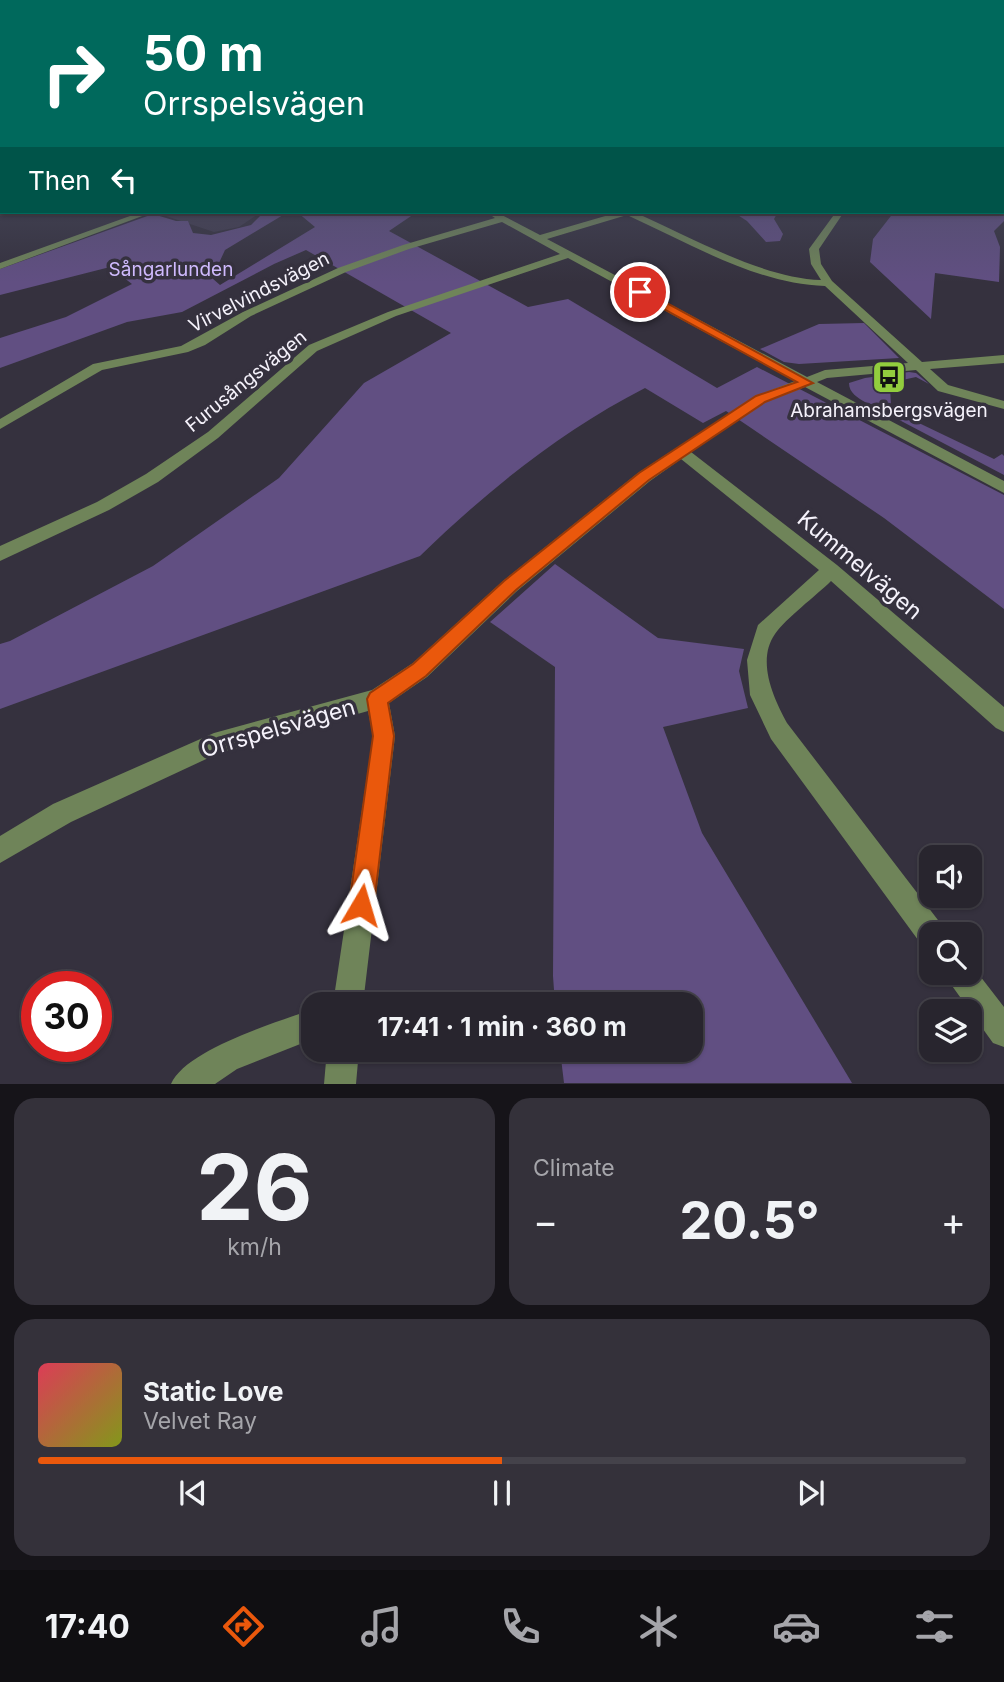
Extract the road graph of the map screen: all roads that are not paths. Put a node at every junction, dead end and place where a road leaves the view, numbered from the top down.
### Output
1 (143, 214) edge
2 (494, 214) edge
3 (621, 214) edge
4 (633, 214) edge
5 (839, 214) edge
6 (503, 219) junction
7 (540, 238) junction
8 (569, 254) junction
9 (0, 266) edge
10 (828, 283) junction
11 (1004, 359) edge
12 (918, 365) junction
13 (807, 383) junction
14 (1004, 405) edge
15 (0, 425) edge
16 (680, 451) junction
17 (1004, 488) edge
18 (0, 554) edge
19 (831, 570) junction
20 (377, 699) junction
21 (1004, 720) edge
22 (0, 850) edge
23 (922, 922) edge
24 (969, 985) edge
25 (350, 992) edge
26 (301, 1029) edge
27 (1004, 1032) edge
28 (342, 1062) edge
29 (187, 1083) edge
30 (340, 1083) edge

1 - 9 street
2 - 6 street
3 - 7 street
4 - 10 street
5 - 10 street
6 - 7 street
6 - 15 street, Virvelvindsvägen
7 - 8 street
8 - 13 street
8 - 18 street, Furusångsvägen
10 - 12 street
11 - 12 street
12 - 13 street
12 - 14 street
13 - 16 street, Orrspelsvägen
13 - 17 street
16 - 19 street, Kummelvägen
16 - 20 street, Orrspelsvägen
19 - 21 street, Kummelvägen
19 - 23 street
20 - 22 street, Orrspelsvägen
20 - 25 street
24 - 27 street
26 - 29 street
28 - 30 street

